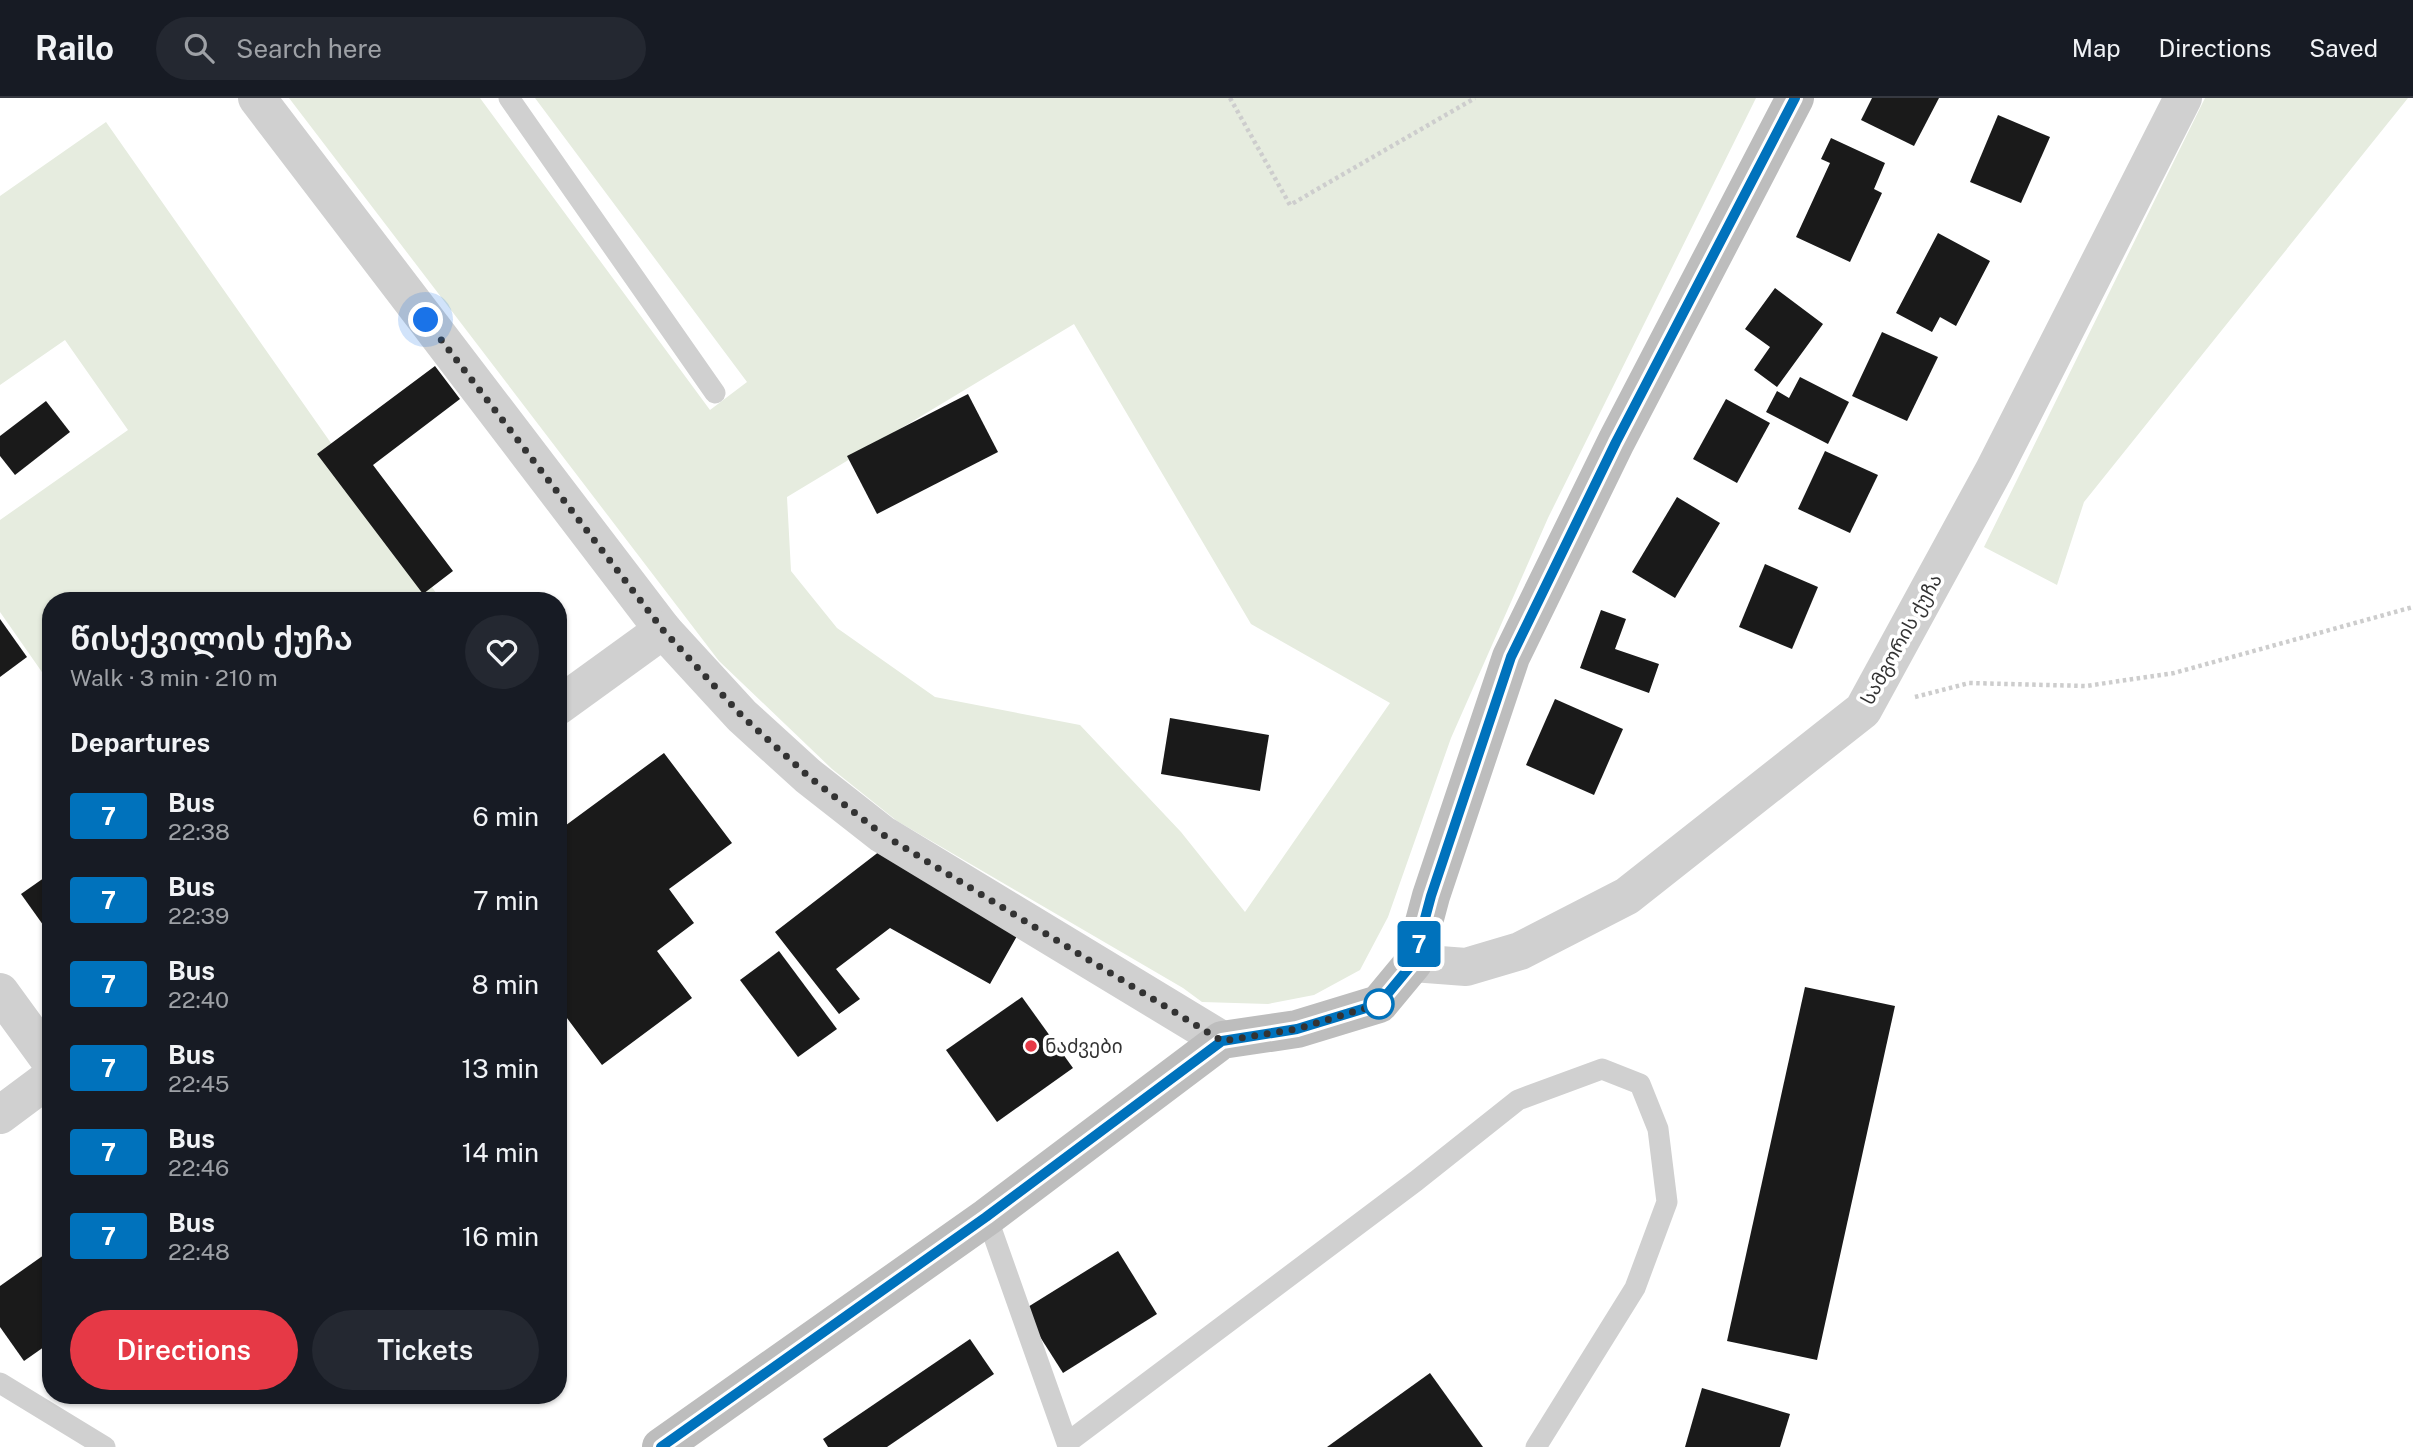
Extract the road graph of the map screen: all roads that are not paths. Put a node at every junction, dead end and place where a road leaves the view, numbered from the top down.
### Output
1 (257, 98) edge
2 (509, 98) edge
3 (1795, 98) edge
4 (2183, 98) edge
5 (715, 393) dead end
6 (663, 630) junction
7 (567, 699) edge
8 (1413, 963) junction
9 (0, 992) edge
10 (1222, 1041) junction
11 (42, 1050) edge
12 (42, 1084) edge
13 (0, 1115) edge
14 (986, 1217) junction
15 (0, 1383) edge
16 (1065, 1445) edge
17 (105, 1447) edge
18 (661, 1447) edge
19 (1536, 1447) edge

1 - 6 street
2 - 5 lane
3 - 8 street
4 - 8 street, სამგორის ქუჩა
6 - 7 street
6 - 10 street
8 - 10 street
9 - 11 street
10 - 14 street
12 - 13 street
14 - 16 lane
14 - 18 street
15 - 17 lane
16 - 19 lane

